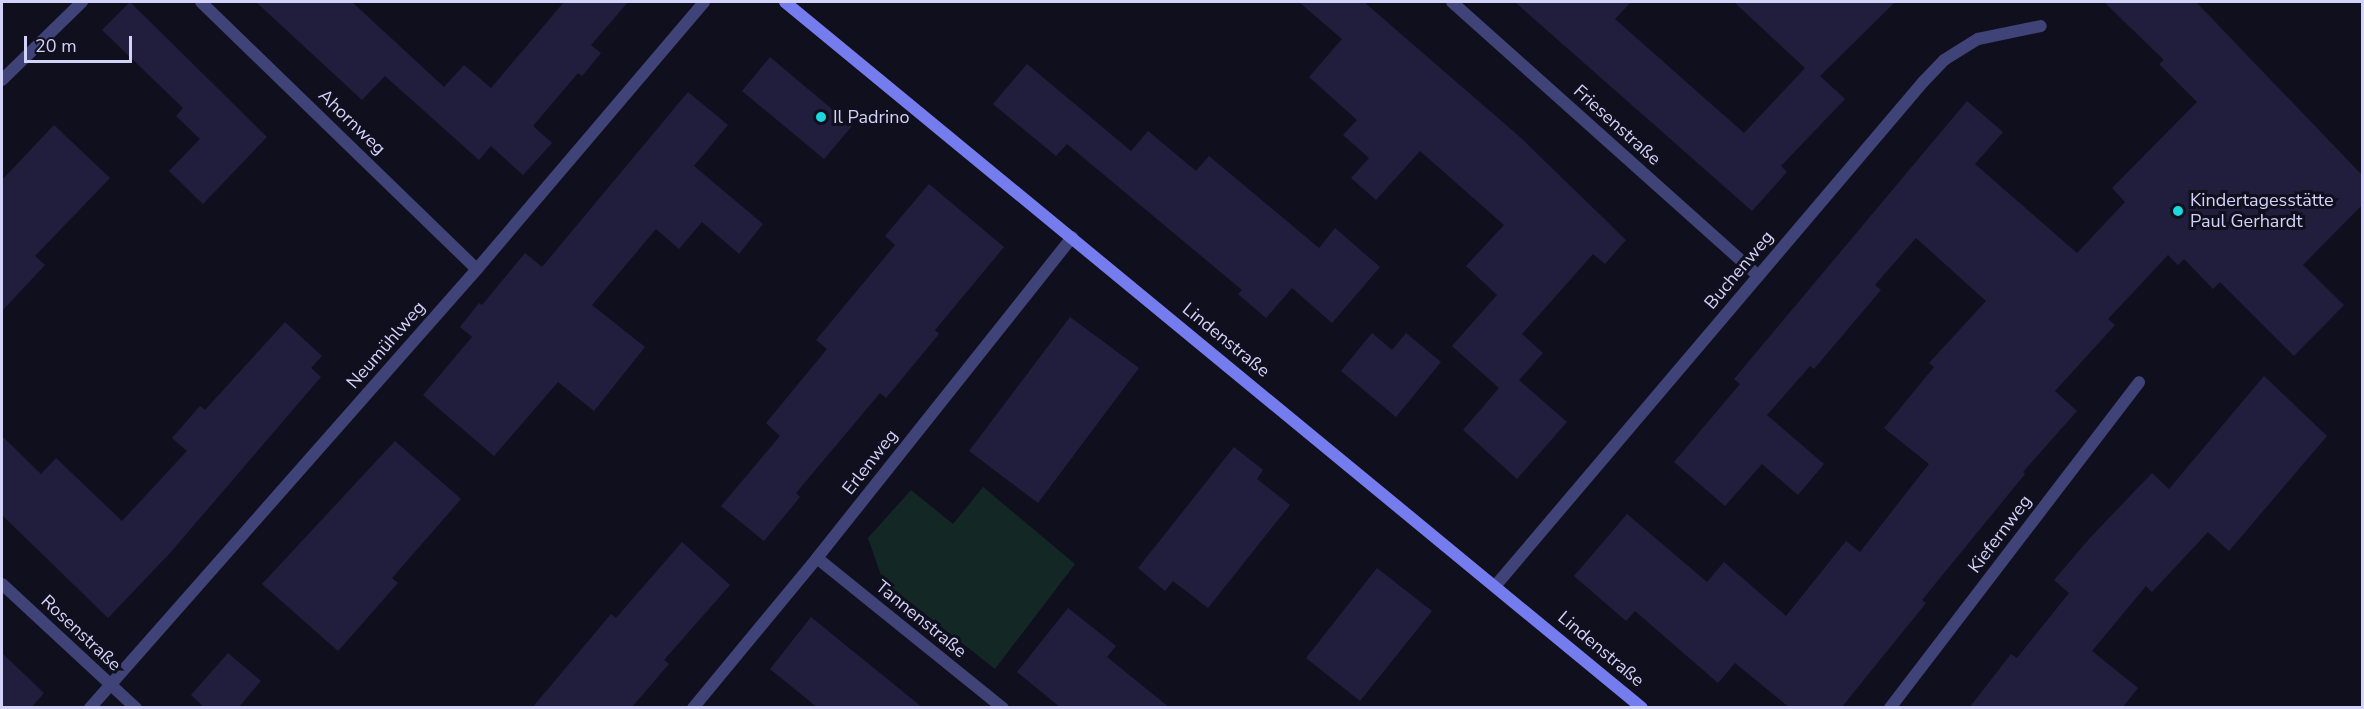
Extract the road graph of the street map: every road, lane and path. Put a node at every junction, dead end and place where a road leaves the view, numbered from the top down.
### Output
1 (82, 2) edge
2 (201, 2) edge
3 (704, 2) edge
4 (785, 2) edge
5 (1452, 2) edge
6 (2041, 26) dead end
7 (2, 81) edge
8 (1072, 237) junction
9 (477, 269) junction
10 (1758, 276) junction
11 (2139, 382) dead end
12 (817, 558) junction
13 (2, 584) edge
14 (1496, 585) junction
15 (110, 685) junction
16 (90, 708) edge
17 (136, 708) edge
18 (693, 708) edge
19 (1003, 708) edge
20 (1642, 708) edge
21 (1890, 708) edge

1 - 7 street
2 - 9 street, Ahornweg
3 - 9 street, Neumühlweg
4 - 8 main road, Lindenstraße
5 - 10 street, Friesenstraße
6 - 10 street, Buchenweg
8 - 12 street, Erlenweg
8 - 14 main road, Lindenstraße
9 - 15 street, Neumühlweg
10 - 14 street, Buchenweg
11 - 21 street, Kiefernweg
12 - 18 street, Erlenweg
12 - 19 street, Tannenstraße
13 - 15 street, Rosenstraße
14 - 20 main road, Lindenstraße
15 - 16 street, Neumühlweg
15 - 17 street, Rosenstraße

